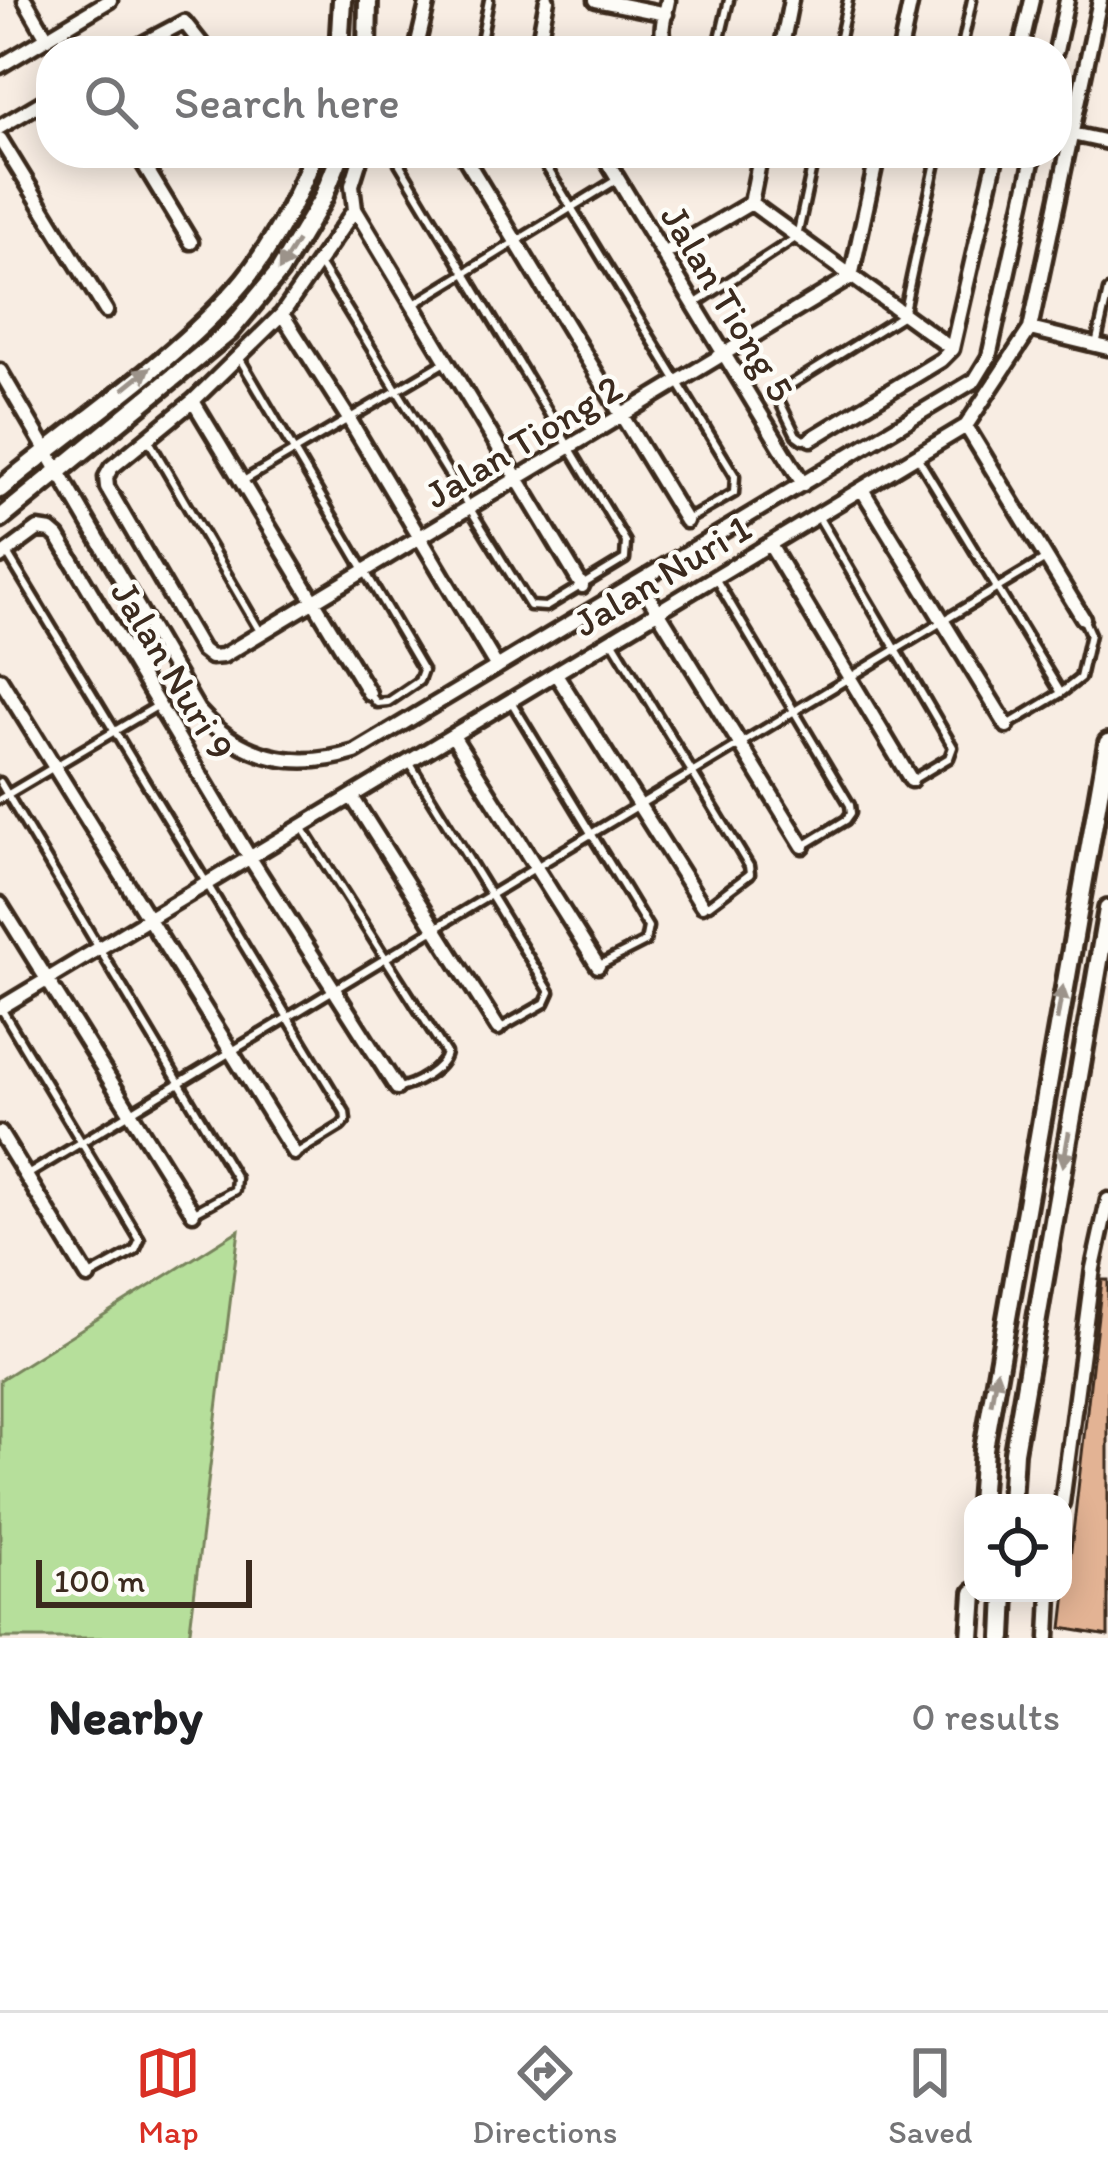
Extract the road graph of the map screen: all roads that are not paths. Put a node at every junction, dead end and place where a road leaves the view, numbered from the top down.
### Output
1 (25, 0) edge
2 (110, 0) edge
3 (342, 0) edge
4 (368, 0) edge
5 (428, 0) edge
6 (489, 0) edge
7 (547, 0) edge
8 (729, 0) edge
9 (791, 0) edge
10 (848, 0) edge
11 (911, 0) edge
12 (972, 0) edge
13 (1031, 0) edge
14 (1067, 0) edge
15 (1100, 0) edge
16 (605, 1) edge
17 (667, 7) edge
18 (46, 36) edge
19 (50, 36) edge
20 (157, 36) edge
21 (195, 36) edge
22 (340, 36) edge
23 (367, 36) edge
24 (420, 36) edge
25 (482, 36) edge
26 (541, 36) edge
27 (721, 36) edge
28 (784, 36) edge
29 (840, 36) edge
30 (903, 36) edge
31 (964, 36) edge
32 (1023, 36) edge
33 (1059, 36) edge
34 (36, 45) edge
35 (0, 66) edge
36 (36, 106) edge
37 (0, 127) edge
38 (1072, 134) joint
39 (0, 139) edge
40 (1108, 142) edge
41 (146, 168) edge
42 (306, 168) edge
43 (335, 168) edge
44 (357, 168) edge
45 (402, 168) edge
46 (471, 168) edge
47 (547, 168) edge
48 (611, 168) edge
49 (758, 168) edge
50 (812, 168) edge
51 (875, 168) edge
52 (935, 168) edge
53 (994, 168) edge
54 (1031, 168) edge
55 (1065, 168) edge
56 (618, 179) junction
57 (751, 203) junction
58 (571, 208) junction
59 (355, 209) junction
60 (797, 237) junction
61 (191, 242) dead end
62 (516, 242) junction
63 (664, 254) junction
64 (318, 262) junction
65 (465, 273) junction
66 (851, 278) junction
67 (1108, 291) edge
68 (694, 304) junction
69 (412, 305) junction
70 (106, 311) dead end
71 (281, 314) junction
72 (903, 315) junction
73 (1030, 329) junction
74 (1102, 346) edge
75 (952, 349) junction
76 (725, 355) junction
77 (238, 356) junction
78 (447, 361) junction
79 (0, 371) edge
80 (678, 382) junction
81 (399, 390) junction
82 (193, 401) junction
83 (621, 416) junction
84 (349, 419) junction
85 (966, 427) junction
86 (148, 439) junction
87 (811, 439) joint
88 (569, 448) junction
89 (46, 451) junction
90 (294, 452) junction
91 (917, 457) junction
92 (57, 471) junction
93 (517, 479) junction
94 (242, 482) junction
95 (803, 484) junction
96 (0, 489) edge
97 (863, 491) junction
98 (469, 508) junction
99 (818, 516) junction
100 (0, 519) edge
101 (686, 521) joint
102 (420, 538) junction
103 (770, 545) junction
104 (3, 554) edge
105 (1047, 558) junction
106 (365, 572) junction
107 (715, 578) junction
108 (640, 582) junction
109 (581, 586) junction
110 (998, 589) junction
111 (314, 601) junction
112 (658, 612) junction
113 (1083, 618) joint
114 (944, 622) junction
115 (261, 633) junction
116 (612, 640) junction
117 (896, 649) junction
118 (497, 667) junction
119 (556, 674) junction
120 (848, 678) junction
121 (0, 679) edge
122 (185, 691) junction
123 (369, 693) joint
124 (1061, 693) junction
125 (511, 701) junction
126 (159, 705) junction
127 (793, 710) junction
128 (1007, 726) joint
129 (115, 731) junction
130 (452, 736) junction
131 (739, 742) junction
132 (1108, 743) edge
133 (409, 762) junction
134 (54, 768) junction
135 (691, 771) junction
136 (911, 780) joint
137 (0, 782) edge
138 (352, 796) junction
139 (4, 797) edge
140 (637, 803) junction
141 (302, 826) junction
142 (592, 830) junction
143 (803, 846) joint
144 (250, 858) junction
145 (534, 866) junction
146 (207, 883) junction
147 (490, 892) junction
148 (0, 904) edge
149 (702, 905) joint
150 (1108, 909) edge
151 (146, 921) junction
152 (434, 927) junction
153 (99, 948) junction
154 (385, 957) junction
155 (598, 966) joint
156 (45, 981) junction
157 (332, 989) junction
158 (0, 1008) edge
159 (287, 1016) junction
160 (498, 1028) joint
161 (230, 1052) junction
162 (179, 1082) junction
163 (398, 1088) joint
164 (129, 1113) junction
165 (0, 1133) edge
166 (82, 1142) junction
167 (294, 1153) joint
168 (26, 1176) junction
169 (1108, 1200) edge
170 (194, 1213) joint
171 (1100, 1269) edge
172 (88, 1277) joint
173 (980, 1494) edge
174 (1012, 1494) edge
175 (1063, 1494) edge
176 (973, 1602) edge
177 (1005, 1602) edge
178 (1050, 1602) edge
179 (971, 1638) edge
180 (1003, 1638) edge
181 (1048, 1638) edge

1 - 18 street
2 - 19 street
3 - 22 main road
4 - 23 main road
5 - 24 street
6 - 25 lane
7 - 26 street
8 - 27 lane
9 - 28 street
10 - 29 lane
11 - 30 street
12 - 31 lane
13 - 32 street
14 - 33 street
15 - 38 street, Jalan Nuri 1
16 - 17 street
20 - 21 street
34 - 35 street
36 - 37 street
38 - 40 street
39 - 70 street
41 - 61 street
89 -> 42 main road
43 -> 92 main road
44 - 59 street
45 - 65 lane
46 - 62 street
47 - 58 lane
48 - 56 street, Jalan Tiong 5
49 - 57 street
50 - 60 lane
51 - 66 street
52 - 72 lane
53 - 75 street
54 - 95 street
55 - 73 street, Jalan Nuri 1
56 - 58 lane
56 - 63 street, Jalan Tiong 5
57 - 60 street
57 - 63 street
58 - 62 lane
58 - 80 lane
59 - 64 street
59 - 69 street
60 - 66 street
60 - 68 lane
62 - 65 lane
62 - 83 street
63 - 68 street, Jalan Tiong 5
64 - 71 street
64 - 81 lane
65 - 69 lane
65 - 88 lane
66 - 72 street
66 - 76 street, Jalan Tiong 2
67 - 74 lane
68 - 76 street, Jalan Tiong 5
69 - 78 street
71 - 77 street
71 - 84 street
72 - 75 street
72 - 87 lane
73 - 74 street
73 - 85 street, Jalan Nuri 1
75 - 87 street
76 - 80 street, Jalan Tiong 2
76 - 95 street, Jalan Tiong 5
77 - 82 street
77 - 90 lane
78 - 81 lane
78 - 93 street
79 - 89 street
80 - 83 street, Jalan Tiong 2
80 - 101 lane
81 - 84 lane
81 - 98 lane
82 - 86 street
82 - 94 street
83 - 88 street, Jalan Tiong 2
83 - 101 street
84 - 90 lane
84 - 102 street
85 - 91 street, Jalan Nuri 1
85 - 105 street
86 - 115 lane
86 - 115 street, Jalan Tiong 2
88 - 93 street, Jalan Tiong 2
88 - 109 lane
89 - 92 street
89 - 96 main road
90 - 94 lane
90 - 106 lane
91 - 97 street, Jalan Nuri 1
91 - 110 lane
92 - 100 main road
92 - 122 street
93 - 98 street, Jalan Tiong 2
93 - 109 street
94 - 111 street
95 - 108 street
97 - 99 street, Jalan Nuri 1
97 - 114 street
98 - 102 street, Jalan Tiong 2
98 - 109 lane
99 - 103 street, Jalan Nuri 1
99 - 117 lane
102 - 106 street, Jalan Tiong 2
102 - 118 street
103 - 107 street, Jalan Nuri 1
103 - 120 street
104 - 126 street, Jalan Nuri 9
104 - 129 lane
105 - 110 lane
105 - 113 street
106 - 111 street, Jalan Tiong 2
106 - 123 lane
107 - 112 street, Jalan Nuri 1
107 - 127 lane
108 - 112 street
108 - 118 street
110 - 114 lane
110 - 124 lane
111 - 115 street, Jalan Tiong 2
111 - 123 street
112 - 116 street, Jalan Nuri 1
112 - 131 street
113 - 124 lane
114 - 117 lane
114 - 128 street
116 - 119 street, Jalan Nuri 1
116 - 135 lane
117 - 120 lane
117 - 136 lane
118 - 122 street
119 - 125 street, Jalan Nuri 1
119 - 140 street
120 - 127 lane
120 - 136 street
121 - 134 street
122 - 126 street
124 - 128 lane
125 - 130 street, Jalan Nuri 1
125 - 142 lane
126 - 129 lane
126 - 144 street, Jalan Nuri 9
127 - 131 lane
127 - 143 lane
129 - 134 lane
129 - 146 lane
130 - 133 street, Jalan Nuri 1
130 - 145 street
131 - 135 lane
131 - 143 street
173 -> 132 main road
133 - 138 street, Jalan Nuri 1
133 - 147 lane
134 - 139 lane
134 - 151 street
135 - 140 lane
135 - 149 lane
137 - 139 lane
138 - 141 street, Jalan Nuri 1
138 - 152 street
139 - 153 lane
140 - 142 lane
140 - 149 street
141 - 144 street, Jalan Nuri 1
141 - 154 lane
142 - 145 lane
142 - 155 lane
144 - 146 street, Jalan Nuri 1
144 - 157 street, Jalan Nuri 9
145 - 147 lane
145 - 155 street
146 - 151 street, Jalan Nuri 1
146 - 159 lane
147 - 152 lane
147 - 160 lane
148 - 156 street
150 -> 174 main road
151 - 153 street, Jalan Nuri 1
151 - 161 street
152 - 154 lane
152 - 160 street
153 - 156 street, Jalan Nuri 1
153 - 162 lane
154 - 157 lane
154 - 163 lane
156 - 158 street, Jalan Nuri 1
156 - 164 street
157 - 159 lane
157 - 163 street, Jalan Nuri 9
158 - 166 lane
159 - 161 lane
159 - 167 lane
161 - 162 lane
161 - 167 street
162 - 164 lane
162 - 170 lane
164 - 166 lane
164 - 170 street
165 - 168 street
166 - 168 lane
166 - 172 lane
168 - 172 street
169 - 171 street
171 - 175 street
176 - 179 main road
177 - 180 main road
178 - 181 street

